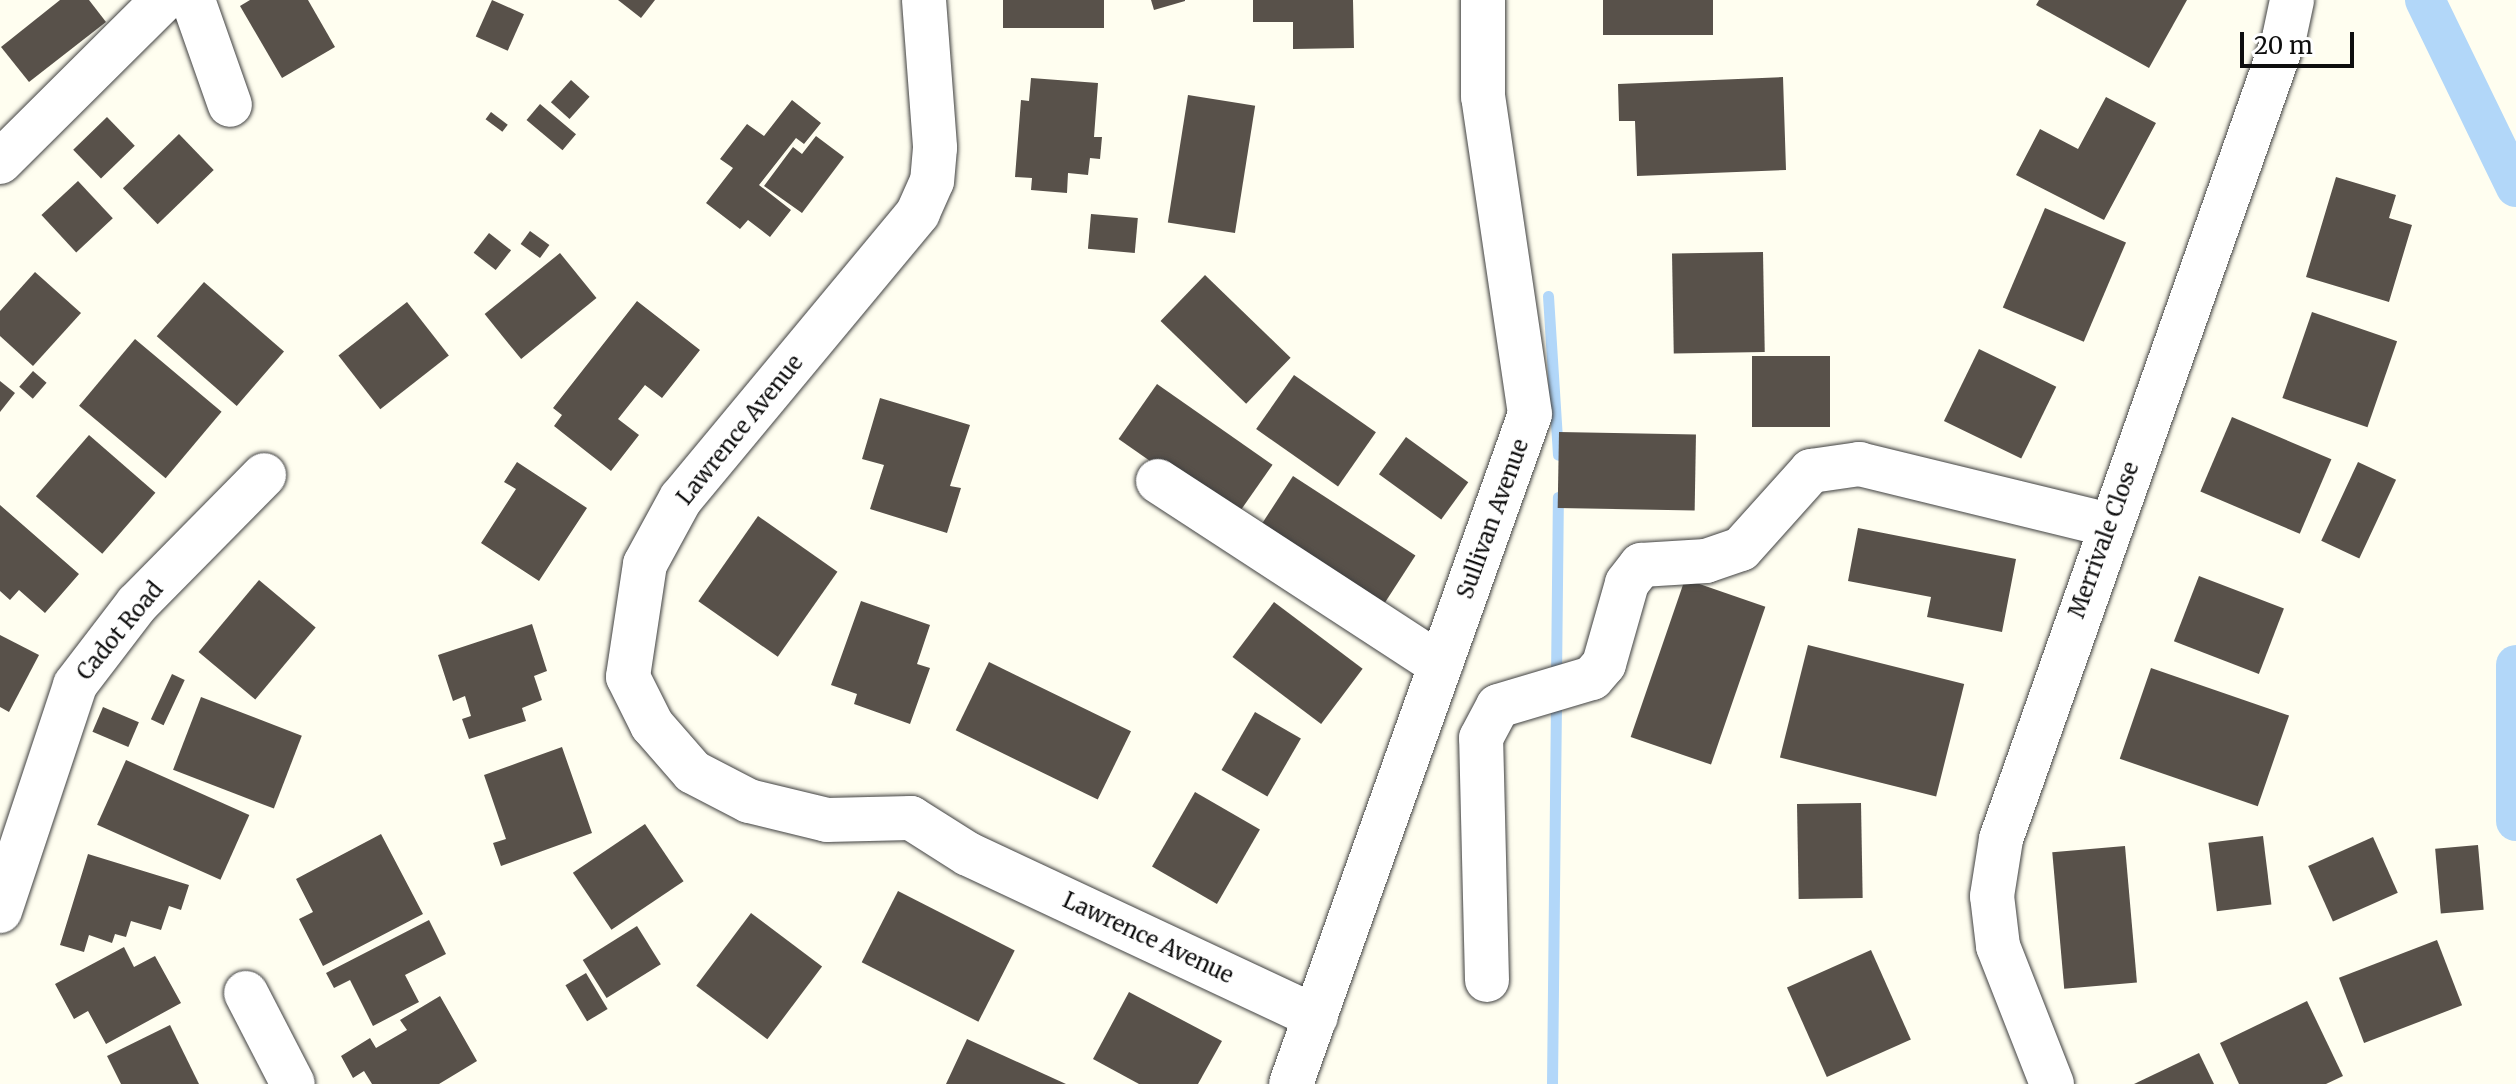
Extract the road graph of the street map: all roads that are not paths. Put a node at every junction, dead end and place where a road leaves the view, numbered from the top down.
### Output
1 (163, 0) edge
2 (193, 0) edge
3 (924, 0) edge
4 (1483, 0) edge
5 (2292, 0) edge
6 (230, 105) dead end
7 (0, 162) edge
8 (264, 475) dead end
9 (1158, 481) dead end
10 (2109, 525) junction
11 (1440, 665) junction
12 (1417, 733) junction
13 (1481, 774) junction
14 (0, 911) edge
15 (1487, 980) dead end
16 (246, 993) dead end
17 (1316, 1017) junction
18 (293, 1084) edge
19 (1291, 1084) edge
20 (2052, 1084) edge

1 - 7 street
2 - 6 street
3 - 17 street, Lawrence Avenue
4 - 11 street, Sullivan Avenue
5 - 10 street, Merrivale Close
8 - 14 street, Cadot Road
9 - 11 street
10 - 13 street
10 - 20 street, Merrivale Close
11 - 12 street, Sullivan Avenue
12 - 13 street
12 - 17 street, Sullivan Avenue
13 - 15 street
16 - 18 street
17 - 19 street, Sullivan Avenue

